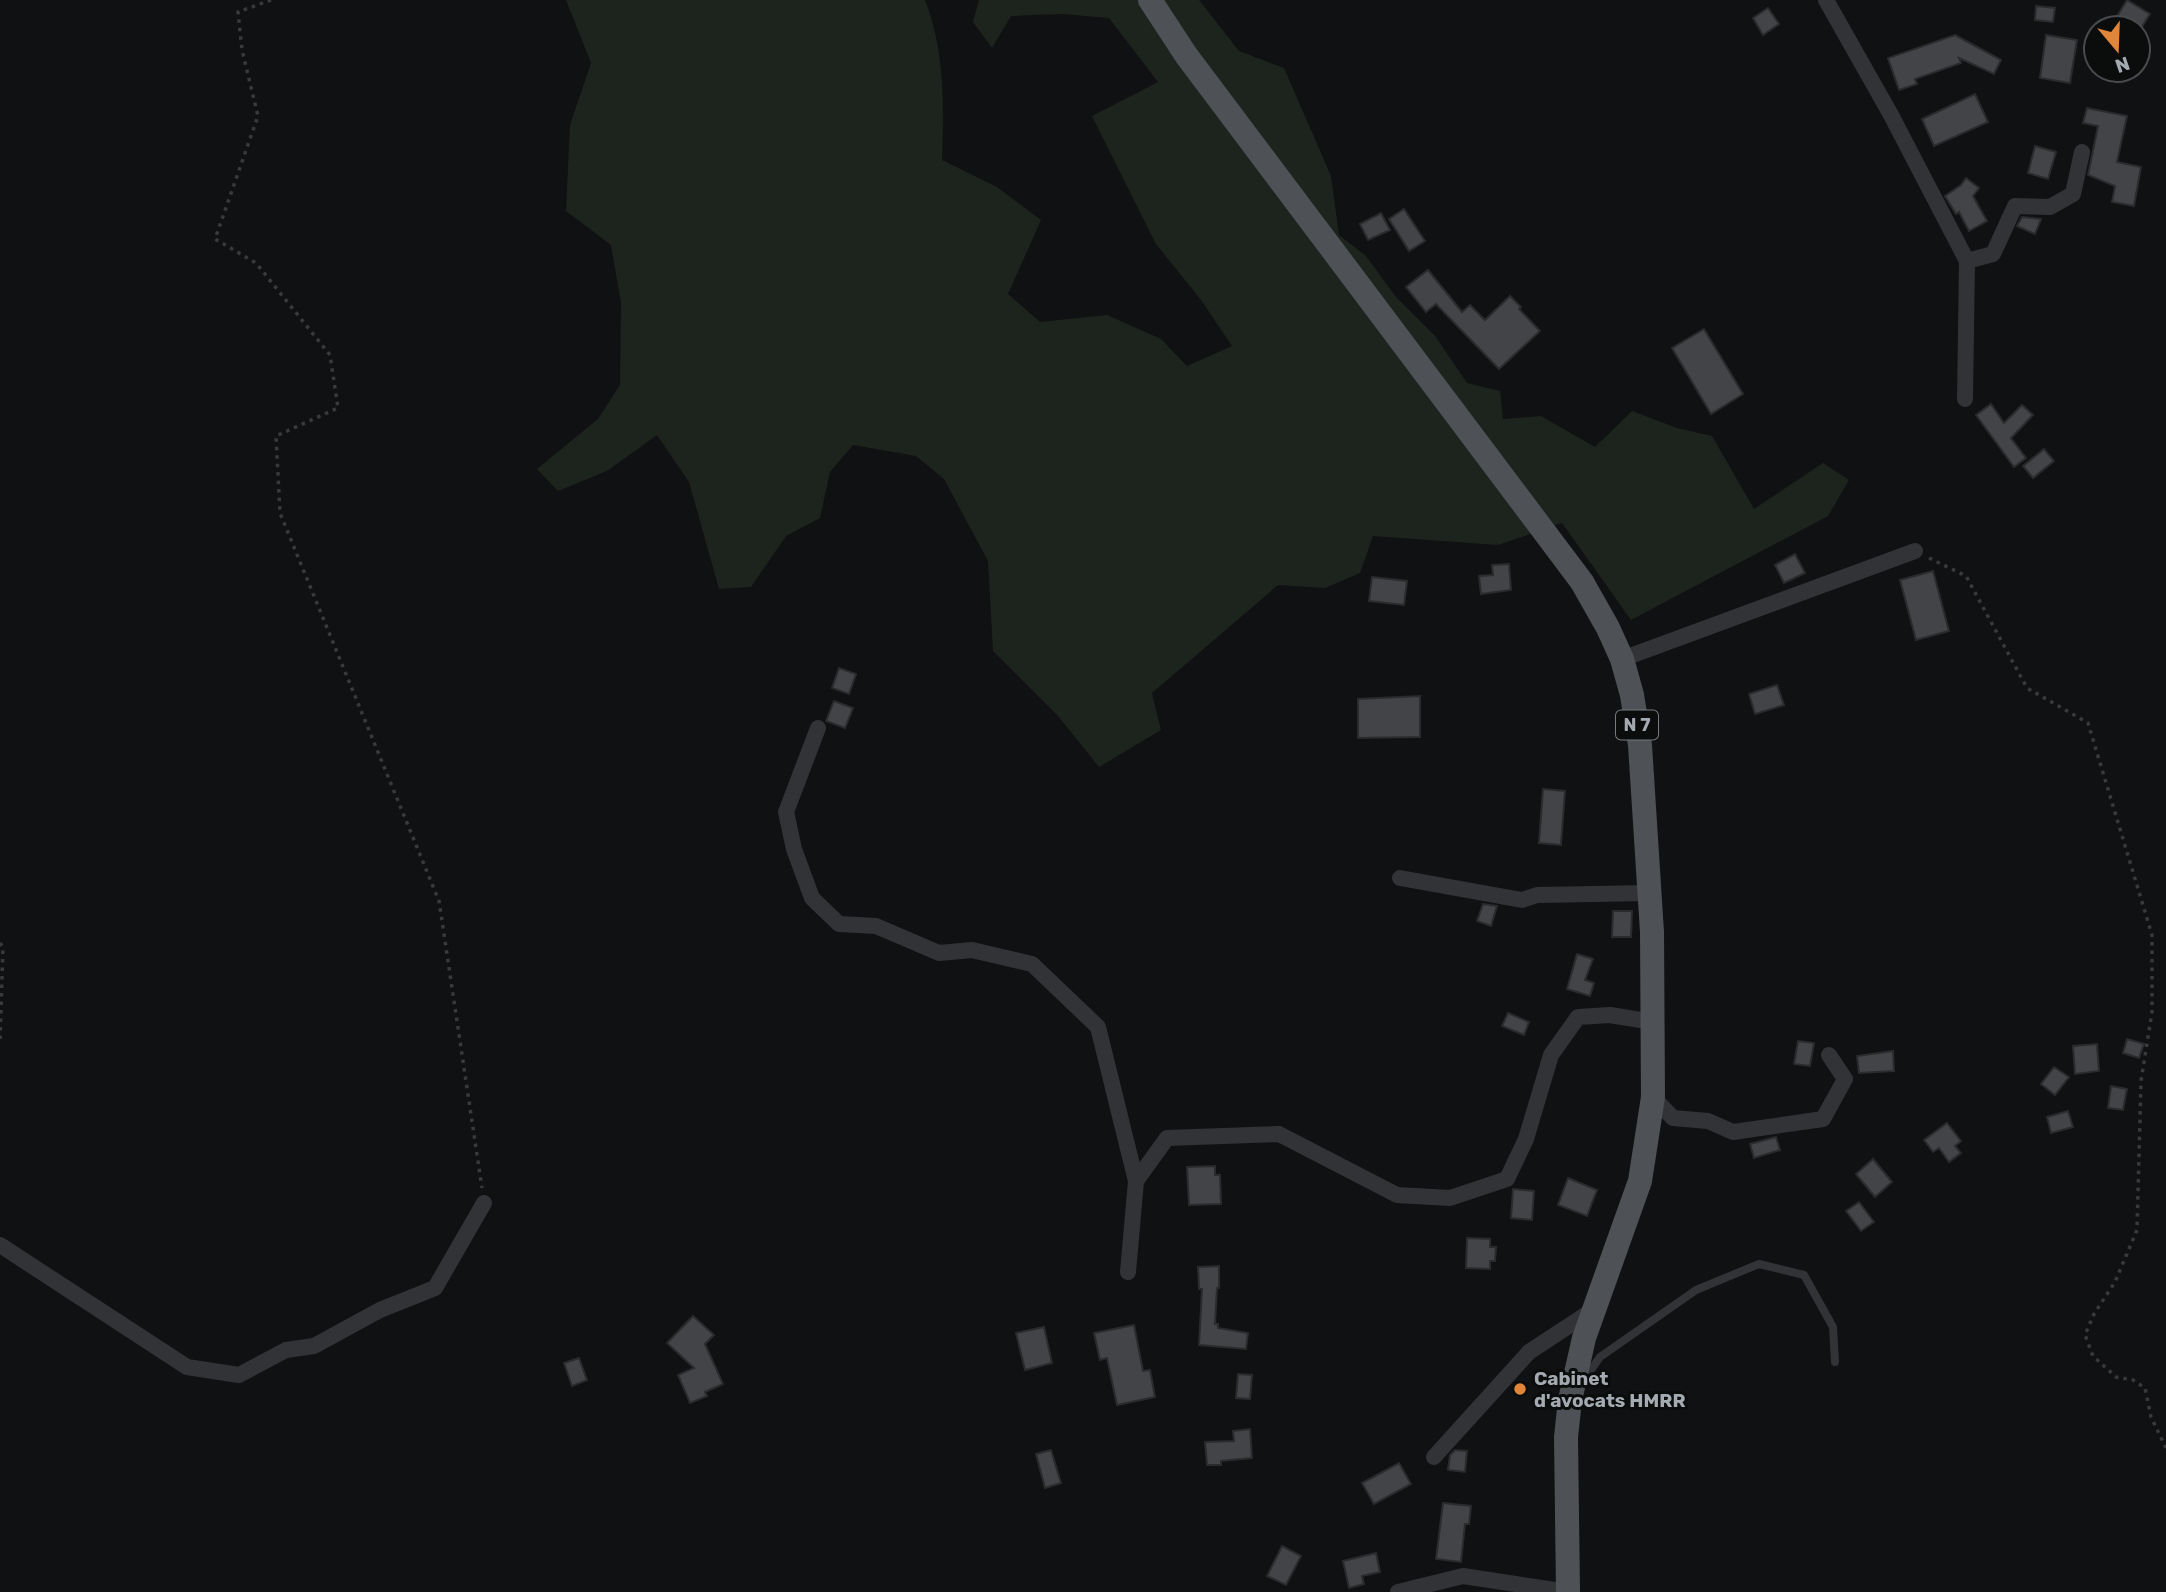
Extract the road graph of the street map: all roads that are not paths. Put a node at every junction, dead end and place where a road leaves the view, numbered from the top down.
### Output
1 (1150, 0) edge
2 (1826, 0) edge
3 (2082, 152) dead end
4 (1966, 261) junction
5 (1965, 399) dead end
6 (1914, 551) road end
7 (1622, 659) junction
8 (818, 728) dead end
9 (1400, 878) dead end
10 (1649, 893) junction
11 (1653, 1022) junction
12 (1829, 1055) dead end
13 (1653, 1097) junction
14 (1136, 1181) junction
15 (484, 1203) road end
16 (0, 1245) edge
17 (1128, 1272) dead end
18 (1593, 1310) junction
19 (1835, 1362) dead end
20 (1570, 1400) junction
21 (1434, 1457) dead end
22 (1398, 1592) edge
23 (1568, 1592) edge

1 - 7 main road, N 7
2 - 4 street
3 - 4 street
4 - 5 street
6 - 7 street
7 - 10 main road, N 7
8 - 14 street
9 - 10 street
10 - 11 main road, N 7
11 - 13 main road, N 7
11 - 14 street
12 - 13 street
13 - 18 main road, N 7
14 - 17 street
15 - 16 street
18 - 20 main road, N 7
18 - 21 street
19 - 20 lane
20 - 23 main road, N 7
22 - 23 street

